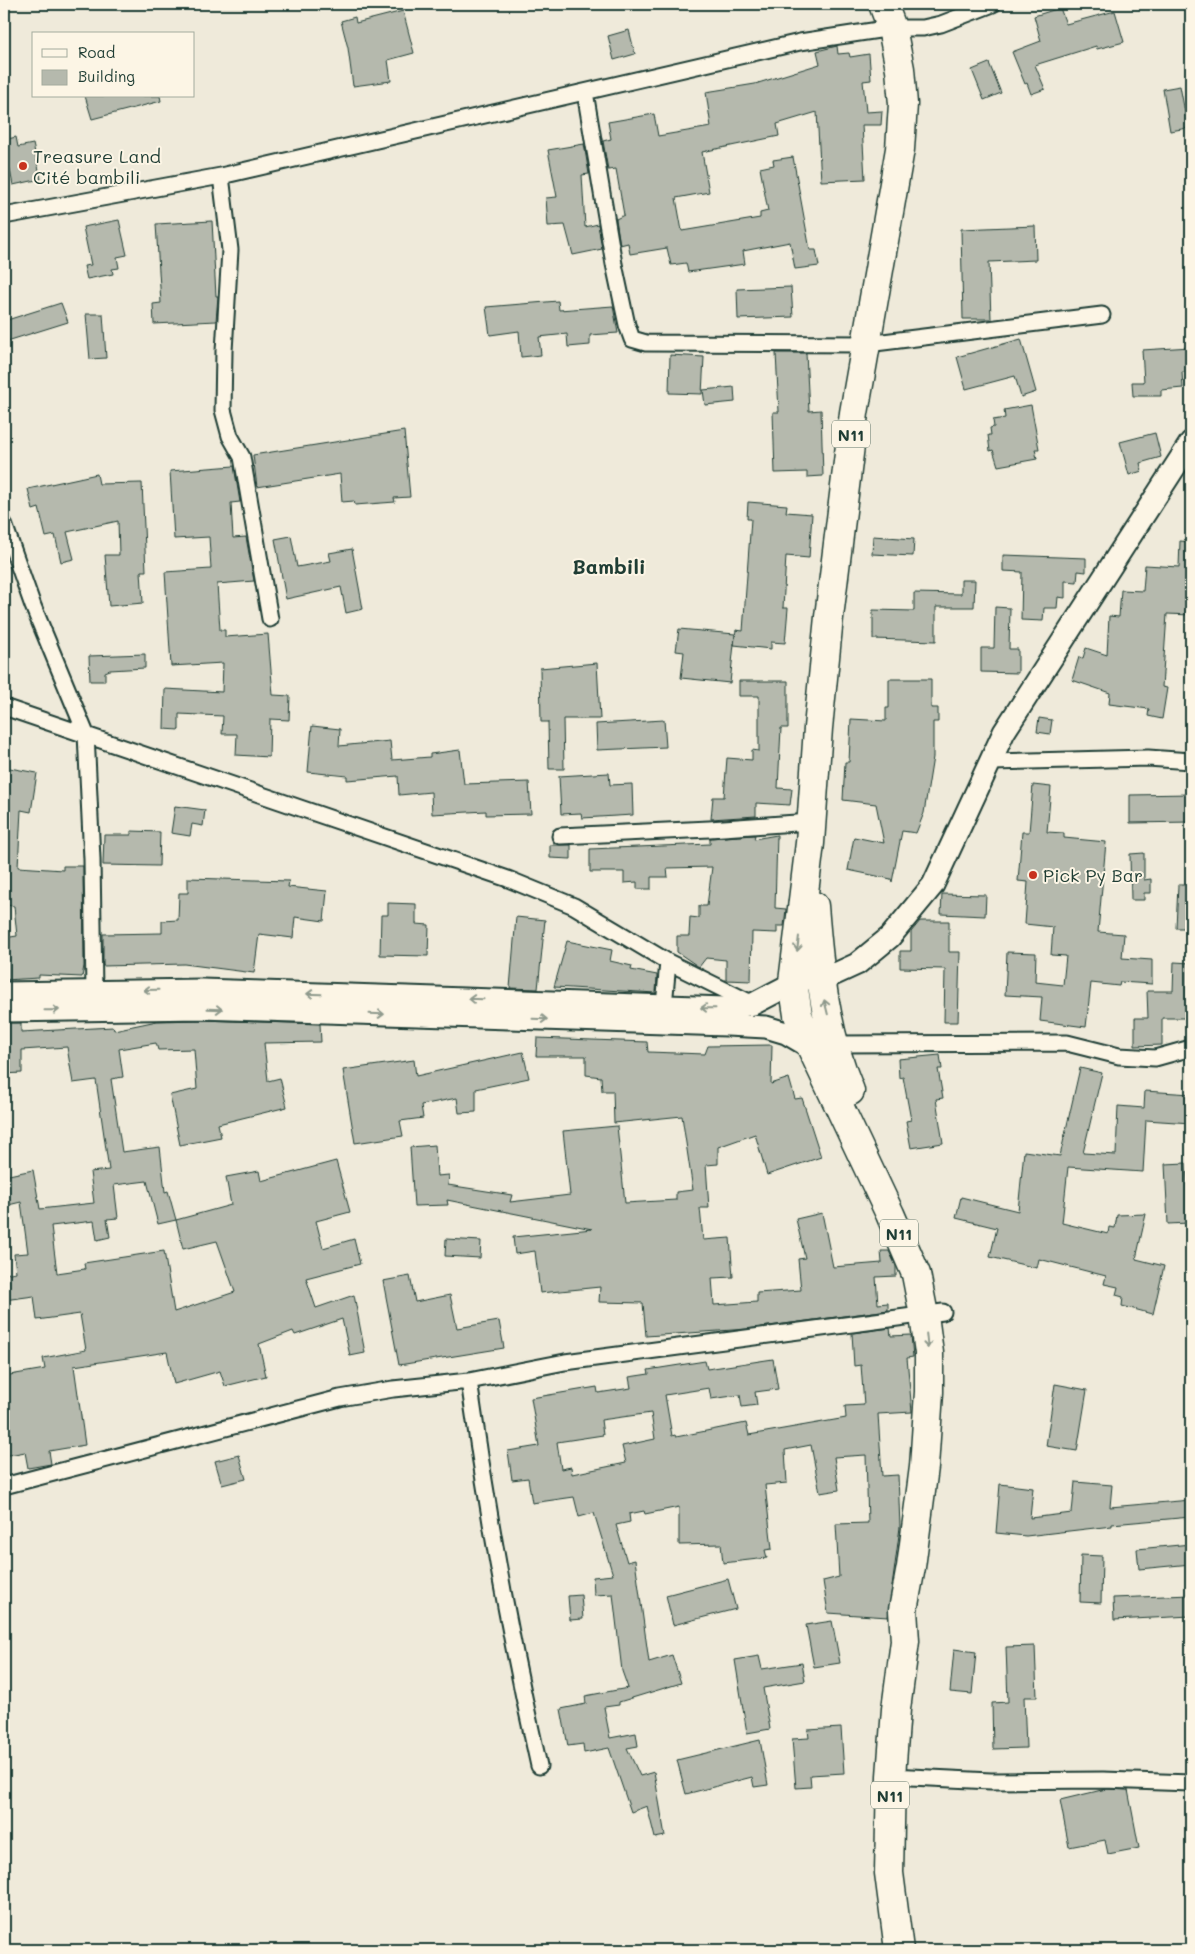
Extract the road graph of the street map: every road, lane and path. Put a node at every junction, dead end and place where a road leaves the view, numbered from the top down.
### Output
1 (993, 4) edge
2 (887, 16) edge
3 (585, 92) junction
4 (221, 176) junction
5 (4, 216) edge
6 (1102, 315) dead end
7 (867, 344) junction
8 (1191, 442) edge
9 (4, 524) edge
10 (270, 620) dead end
11 (4, 707) edge
12 (86, 734) junction
13 (1191, 761) edge
14 (991, 762) junction
15 (810, 833) junction
16 (560, 836) dead end
17 (668, 962) junction
18 (820, 981) junction
19 (793, 982) junction
20 (94, 992) junction
21 (4, 993) edge
22 (753, 1004) junction
23 (664, 1006) junction
24 (4, 1011) edge
25 (828, 1045) junction
26 (1191, 1048) edge
27 (934, 1313) junction
28 (469, 1381) junction
29 (4, 1486) edge
30 (539, 1766) dead end
31 (891, 1776) junction
32 (1191, 1783) edge
33 (899, 1950) edge

1 - 2 street
2 - 3 street
2 - 7 highway, N11
3 - 4 street
3 - 7 street
4 - 5 street
4 - 10 street
6 - 7 street
7 - 15 highway, N11
8 - 14 street
9 - 12 street
11 - 12 street
12 - 17 street
12 - 20 street
13 - 14 street
14 - 18 street
15 - 16 street
15 - 18 highway, N11
15 -> 19 highway, N11
17 - 22 street
17 - 23 street
18 - 19 street
25 -> 18 highway, N11
19 - 22 street
19 - 25 highway, N11
20 - 21 street
23 -> 20 street
22 -> 23 street
24 -> 25 street
25 - 26 street
25 - 27 highway, N11
27 - 28 street
27 - 31 highway, N11
28 - 29 street
28 - 30 street
31 - 32 street
31 - 33 highway, N11

